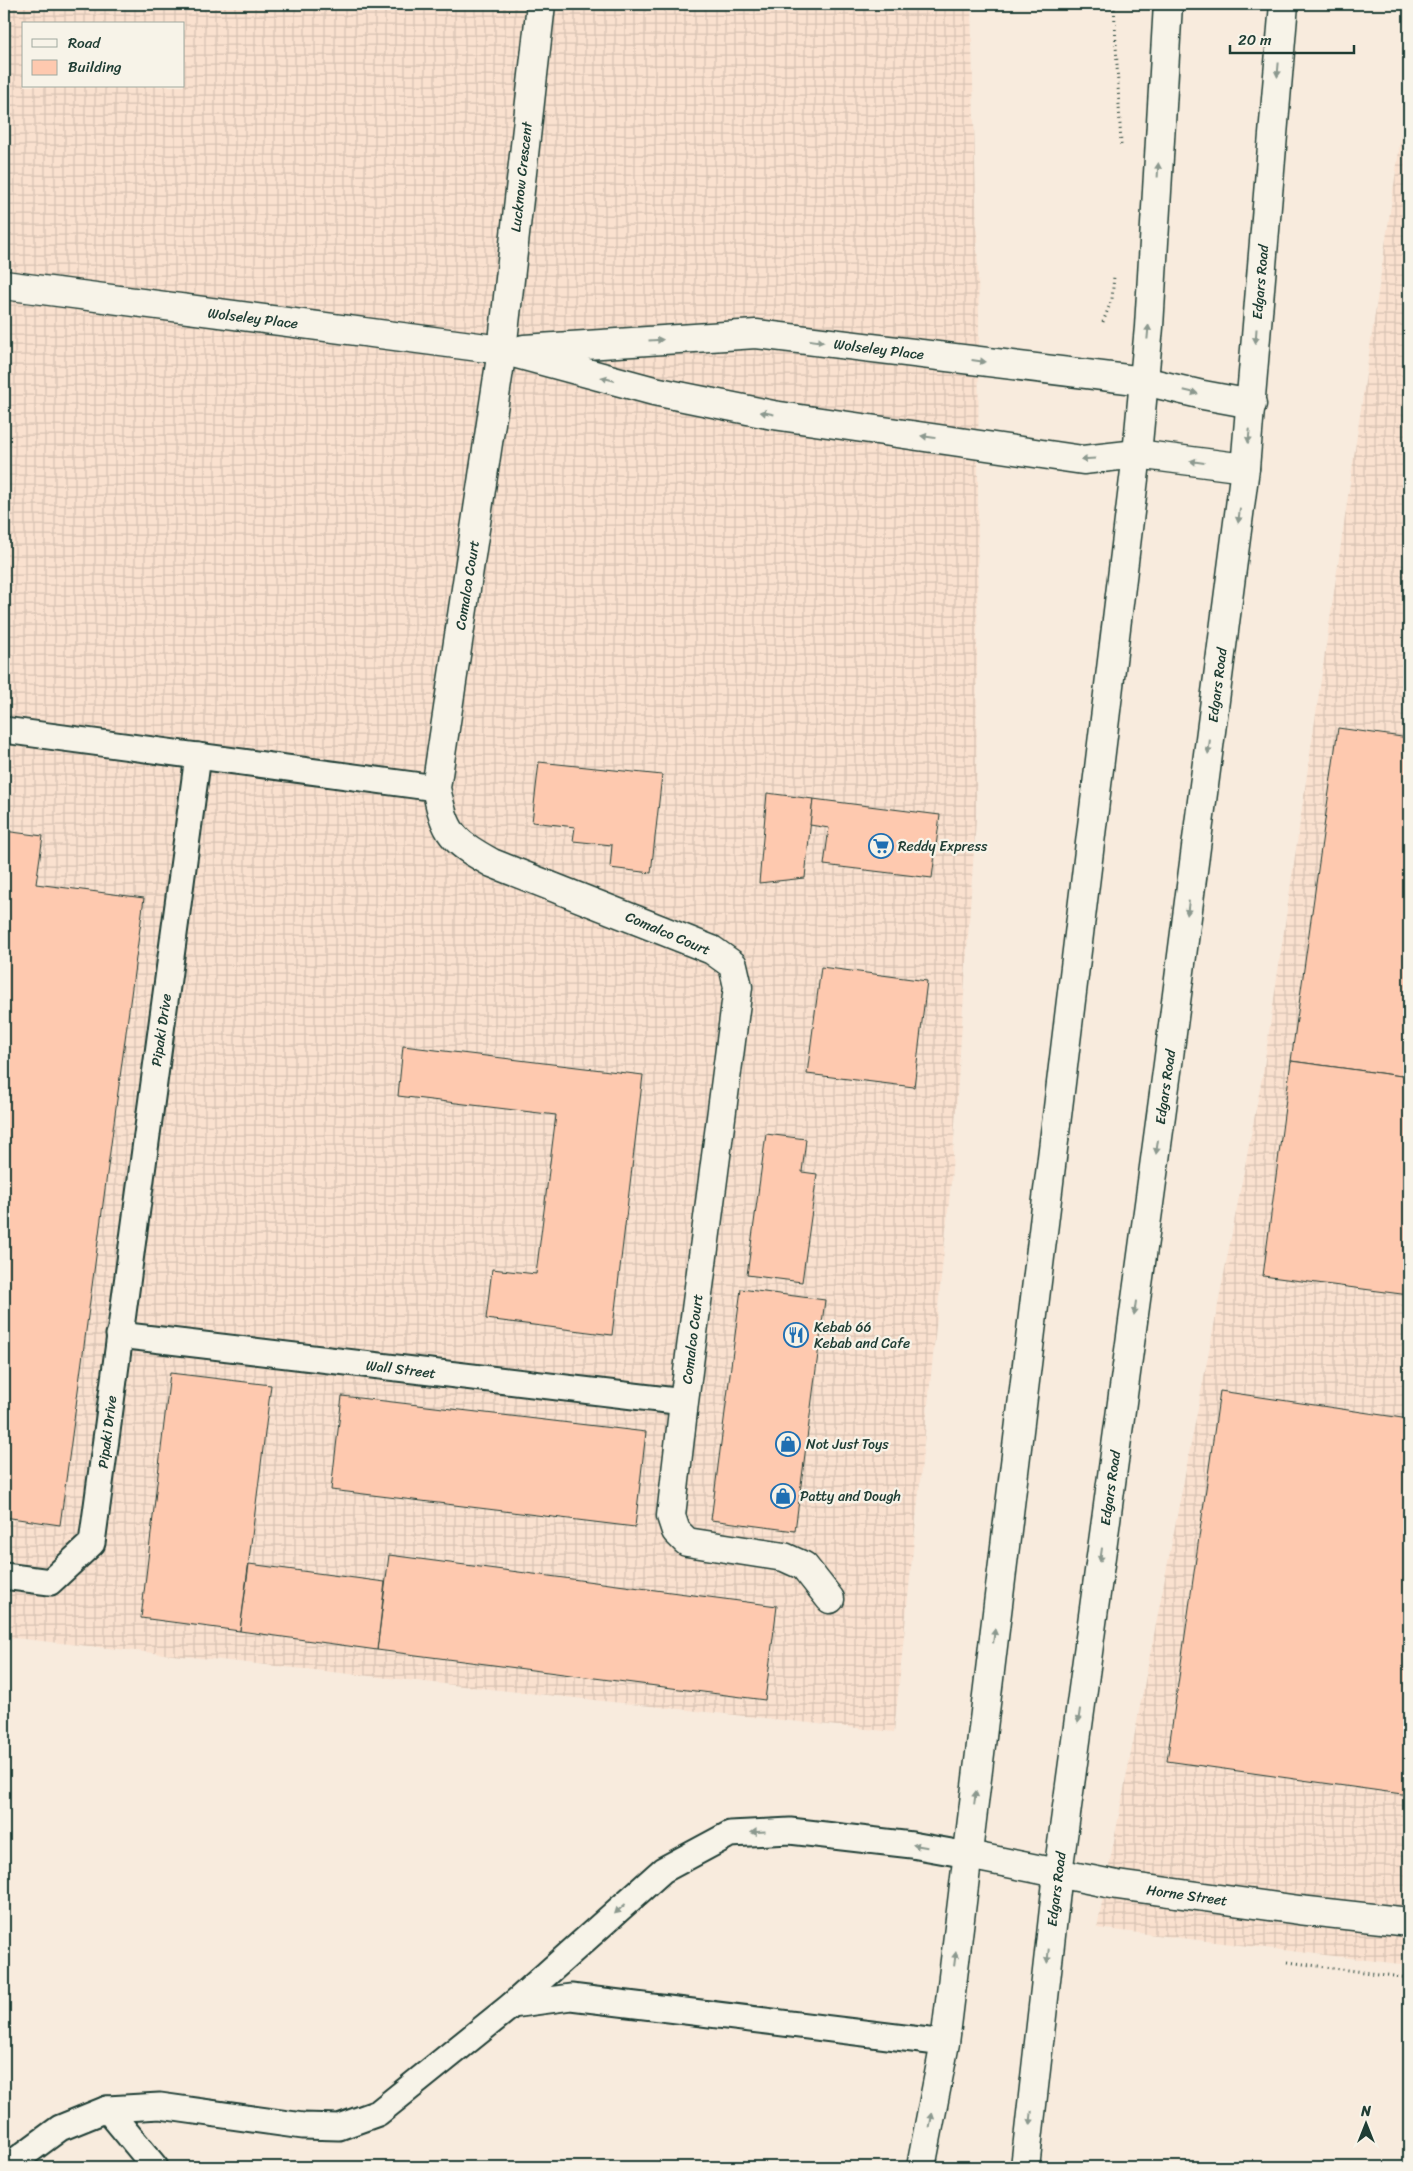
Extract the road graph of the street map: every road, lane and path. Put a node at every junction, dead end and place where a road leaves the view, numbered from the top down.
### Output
1 (541, 4) edge
2 (1114, 4) edge
3 (1168, 4) edge
4 (1284, 4) edge
5 (1122, 154) dead end
6 (1114, 271) dead end
7 (4, 285) edge
8 (1103, 322) dead end
9 (502, 350) junction
10 (1144, 381) junction
11 (1252, 404) junction
12 (1137, 454) junction
13 (1245, 468) junction
14 (4, 730) edge
15 (198, 756) junction
16 (436, 788) junction
17 (119, 1335) junction
18 (684, 1402) junction
19 (4, 1576) edge
20 (830, 1599) dead end
21 (968, 1854) junction
22 (1058, 1873) junction
23 (1409, 1922) edge
24 (1288, 1962) dead end
25 (1409, 1978) edge
26 (512, 2005) junction
27 (945, 2042) junction
28 (107, 2109) junction
29 (7, 2167) edge
30 (155, 2167) edge
31 (921, 2167) edge
32 (1025, 2167) edge

1 - 9 street, Lucknow Crescent
2 - 5 path
10 -> 3 street
4 -> 11 street, Edgars Road
6 - 8 path
7 - 9 street, Wolseley Place
9 -> 10 street, Wolseley Place
12 -> 9 street, Wolseley Place
9 - 16 street, Comalco Court
10 -> 11 street, Wolseley Place
10 - 12 street
11 -> 13 street, Edgars Road
13 -> 12 street, Wolseley Place
21 -> 12 street
13 -> 22 street, Edgars Road
14 - 15 lane
15 - 16 lane
15 - 17 lane, Pipaki Drive
16 - 18 street, Comalco Court
17 - 18 lane, Wall Street
17 - 19 lane, Pipaki Drive
18 - 20 street, Comalco Court
21 - 22 street, Horne Street
21 -> 26 lane
27 -> 21 street
22 - 23 street, Horne Street
22 -> 32 street, Edgars Road
24 - 25 path
26 - 27 lane
26 - 28 lane
31 -> 27 street
28 - 29 lane
28 - 30 lane

